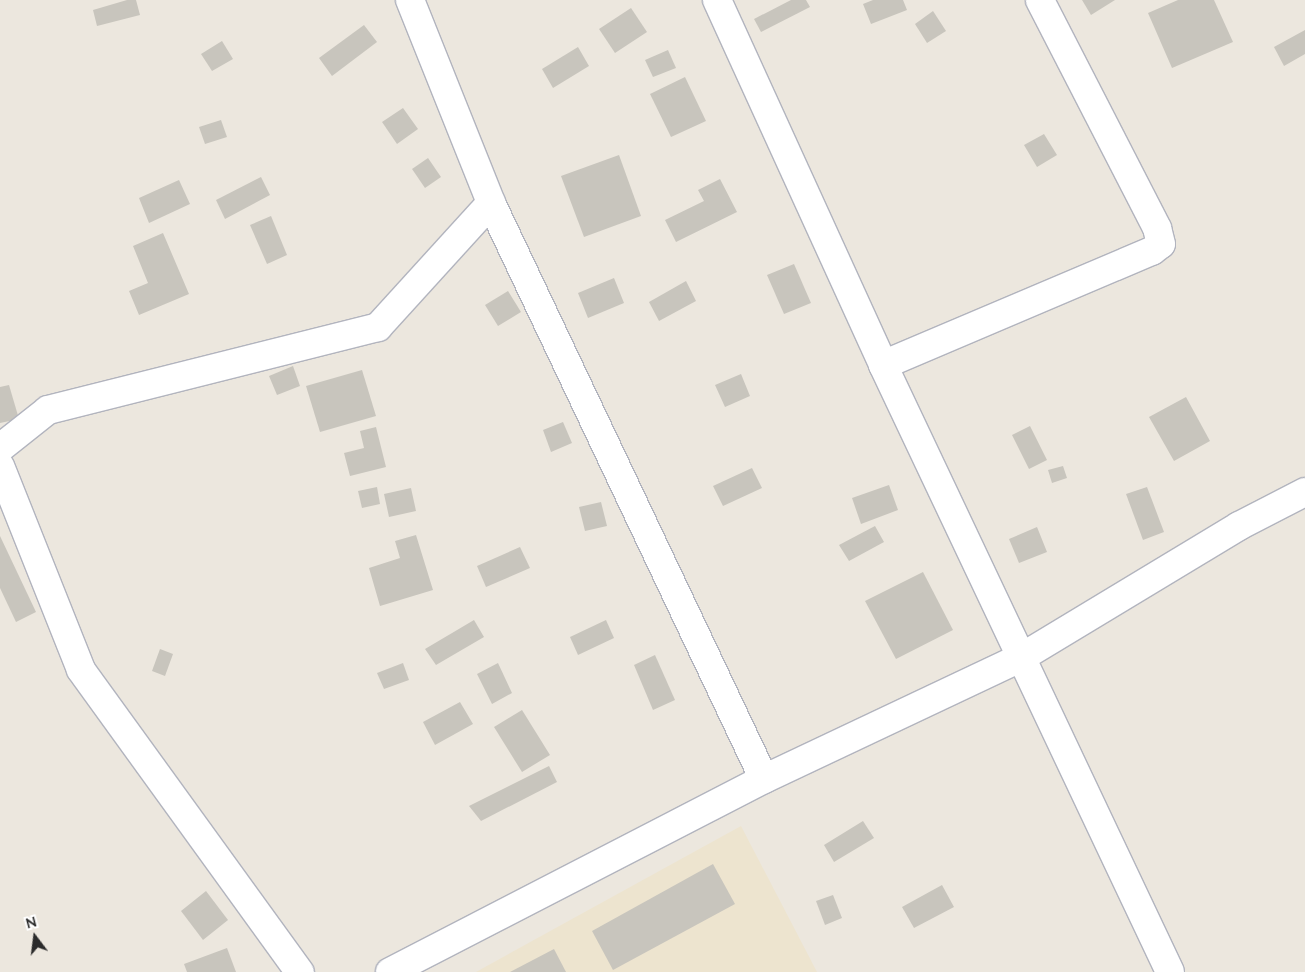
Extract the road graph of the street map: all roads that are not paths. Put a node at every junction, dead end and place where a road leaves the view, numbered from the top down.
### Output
1 (410, 0) edge
2 (717, 0) edge
3 (1040, 0) edge
4 (491, 203) junction
5 (883, 365) junction
6 (0, 448) edge
7 (0, 466) edge
8 (1305, 492) edge
9 (1022, 657) junction
10 (764, 779) junction
11 (300, 972) edge
12 (390, 972) edge
13 (1170, 972) edge

1 - 4 street
2 - 5 street
3 - 5 street
4 - 6 street
4 - 10 street
5 - 9 street
7 - 11 street
8 - 9 street
9 - 10 street
9 - 13 street
10 - 12 street

